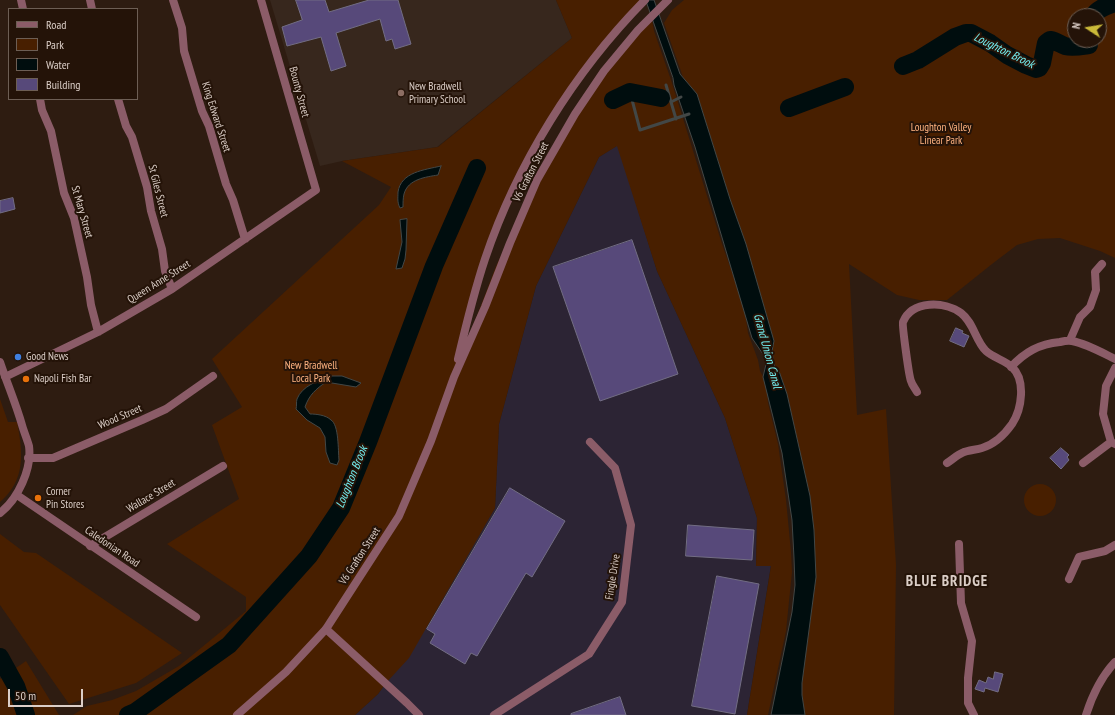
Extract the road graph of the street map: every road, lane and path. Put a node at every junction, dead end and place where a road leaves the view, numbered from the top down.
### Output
1 (173, 0) edge
2 (261, 0) edge
3 (645, 0) edge
4 (668, 0) edge
5 (40, 100) edge
6 (118, 100) edge
7 (316, 190) joint
8 (245, 239) junction
9 (1102, 264) dead end
10 (172, 289) junction
11 (98, 332) junction
12 (1070, 340) junction
13 (1115, 359) edge
14 (0, 362) edge
15 (1011, 367) junction
16 (1115, 368) edge
17 (213, 376) dead end
18 (5, 377) junction
19 (454, 377) junction
20 (917, 392) dead end
21 (590, 442) dead end
22 (1113, 443) edge
23 (28, 458) junction
24 (947, 463) dead end
25 (1083, 463) dead end
26 (223, 466) dead end
27 (17, 495) junction
28 (0, 514) edge
29 (959, 544) dead end
30 (1115, 545) edge
31 (90, 546) junction
32 (1069, 579) dead end
33 (196, 617) dead end
34 (326, 629) junction
35 (1115, 662) edge
36 (237, 715) edge
37 (419, 715) edge
38 (494, 715) edge
39 (974, 715) edge
40 (1086, 715) edge

1 - 8 street, King Edward Street
2 - 7 street, Bounty Street
3 - 19 street, V6 Grafton Street
4 - 19 street, V6 Grafton Street
5 - 11 street, St Mary Street
6 - 10 street, St Giles Street
7 - 8 street, Queen Anne Street
8 - 10 street, Queen Anne Street
9 - 12 street
10 - 11 street, Queen Anne Street
11 - 18 street, Queen Anne Street
12 - 13 street
12 - 15 street
14 - 18 street
15 - 20 street
15 - 24 street
16 - 22 street
17 - 23 street, Wood Street
18 - 23 street
19 - 34 street, V6 Grafton Street
21 - 38 street, Fingle Drive
22 - 25 street
23 - 27 street
26 - 31 street, Wallace Street
27 - 28 street
27 - 31 street, Caledonian Road
29 - 39 street
30 - 32 street
31 - 33 street, Caledonian Road
34 - 36 street, V6 Grafton Street
34 - 37 street
35 - 40 street

